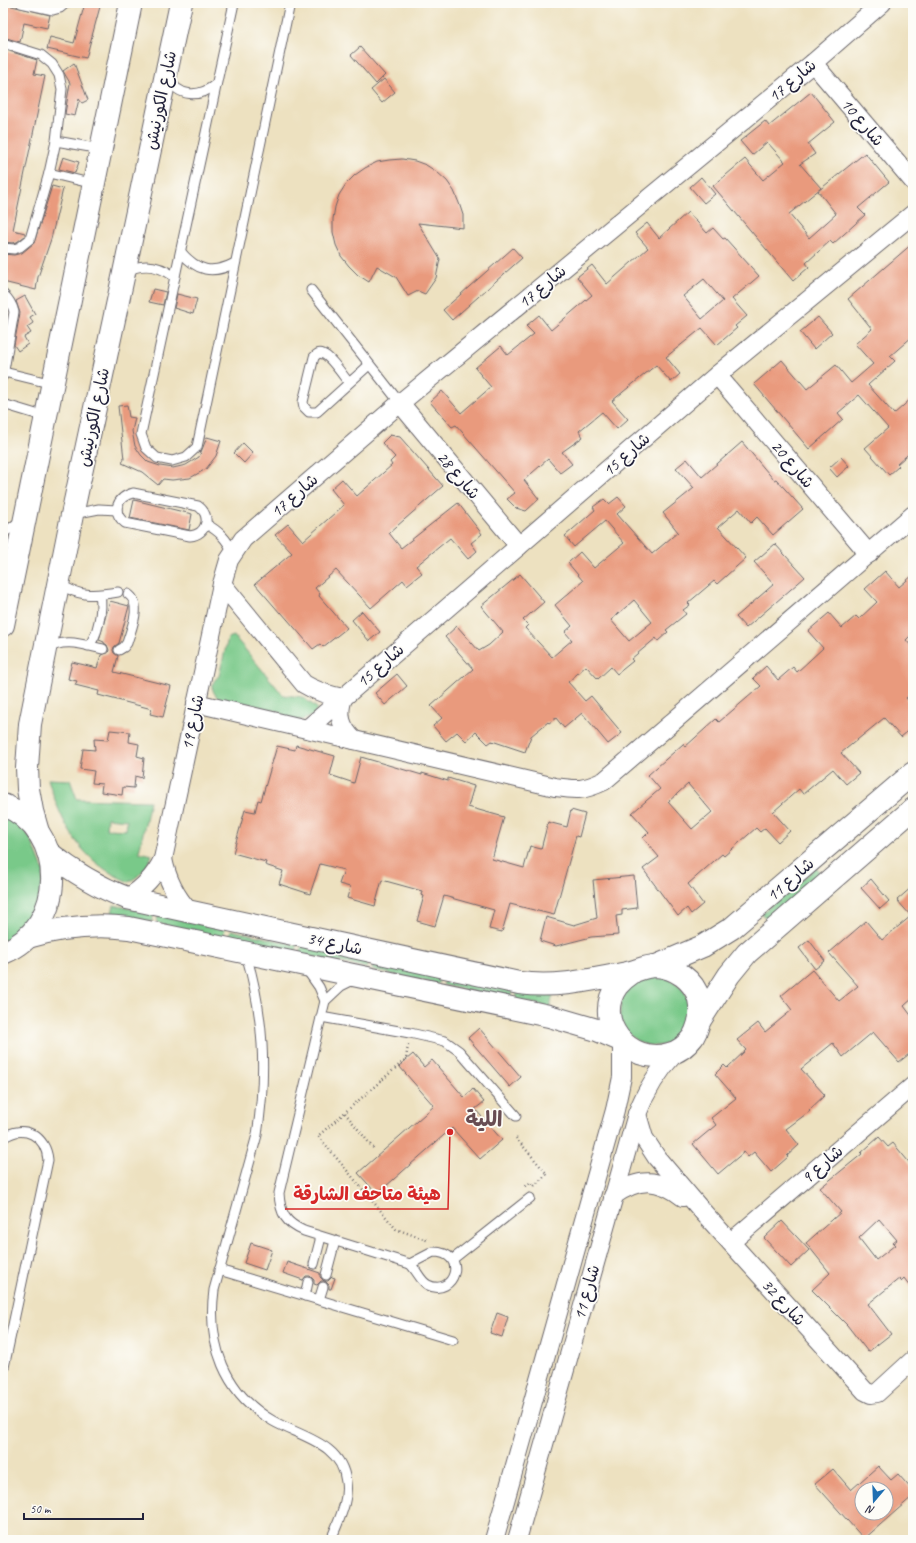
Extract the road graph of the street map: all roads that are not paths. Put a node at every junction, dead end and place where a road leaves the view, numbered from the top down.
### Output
1 (21, 3) edge
2 (66, 3) edge
3 (131, 3) edge
4 (181, 3) edge
5 (234, 3) edge
6 (290, 3) edge
7 (882, 3) edge
8 (3, 43) edge
9 (813, 62) junction
10 (166, 71) junction
11 (216, 84) junction
12 (56, 142) junction
13 (101, 150) junction
14 (49, 173) junction
15 (913, 181) edge
16 (94, 184) junction
17 (913, 214) edge
18 (3, 248) edge
19 (181, 252) junction
20 (235, 263) junction
21 (124, 273) junction
22 (175, 277) junction
23 (311, 290) dead end
24 (3, 294) edge
25 (370, 365) junction
26 (3, 374) edge
27 (718, 375) junction
28 (52, 384) junction
29 (349, 384) junction
30 (400, 403) junction
31 (3, 404) edge
32 (46, 417) junction
33 (117, 510) junction
34 (72, 515) junction
35 (26, 516) junction
36 (913, 516) edge
37 (206, 524) junction
38 (3, 532) edge
39 (519, 546) junction
40 (233, 553) junction
41 (869, 554) junction
42 (58, 582) junction
43 (222, 584) junction
44 (6, 592) edge
45 (118, 592) dead end
46 (128, 594) dead end
47 (100, 595) junction
48 (3, 625) edge
49 (88, 646) junction
50 (102, 649) dead end
51 (119, 650) dead end
52 (45, 651) junction
53 (343, 698) junction
54 (196, 703) junction
55 (307, 729) junction
56 (354, 740) junction
57 (913, 774) edge
58 (913, 787) edge
59 (3, 805) edge
60 (913, 809) edge
61 (38, 832) junction
62 (48, 852) junction
63 (859, 854) junction
64 (163, 859) junction
65 (127, 898) junction
66 (189, 911) junction
67 (28, 937) junction
68 (246, 953) junction
69 (5, 954) edge
70 (300, 964) junction
71 (656, 966) junction
72 (633, 972) junction
73 (360, 977) junction
74 (325, 1001) junction
75 (321, 1017) junction
76 (700, 1020) junction
77 (621, 1041) junction
78 (675, 1053) junction
79 (913, 1086) edge
80 (637, 1114) junction
81 (516, 1116) dead end
82 (3, 1138) edge
83 (613, 1196) junction
84 (530, 1198) road end
85 (703, 1212) junction
86 (321, 1237) junction
87 (335, 1241) junction
88 (731, 1242) junction
89 (453, 1259) junction
90 (314, 1264) dead end
91 (410, 1264) junction
92 (219, 1270) junction
93 (326, 1275) dead end
94 (308, 1282) dead end
95 (323, 1287) dead end
96 (304, 1296) junction
97 (319, 1300) junction
98 (453, 1340) dead end
99 (913, 1360) edge
100 (3, 1372) edge
101 (331, 1540) edge
102 (494, 1540) edge
103 (517, 1540) edge

1 - 2 lane
3 - 13 street
4 - 10 street, شارع الكورنيش
5 - 11 lane
6 - 20 lane
7 - 9 street, شارع 17
8 - 12 lane
9 - 15 street, شارع 10
9 - 30 street, شارع 17
10 - 11 lane
10 - 21 street, شارع الكورنيش
11 - 19 lane
12 - 13 lane
12 - 14 lane
13 - 16 street
14 - 16 lane
14 - 18 lane
16 - 28 street
17 - 27 street, شارع 15
19 - 20 lane
19 - 22 lane
20 - 22 lane
21 - 22 lane
21 - 34 street, شارع الكورنيش
23 - 25 lane
24 - 26 lane
25 - 29 lane
25 - 30 lane
26 - 28 lane
27 - 39 street, شارع 15
27 - 41 street, شارع 20
28 - 32 street
29 - 29 lane
30 - 39 street, شارع 28
30 - 40 street, شارع 17
31 - 32 lane
32 - 35 street
33 - 34 lane
33 - 37 lane
33 - 37 lane
34 - 42 street, شارع الكورنيش
35 - 38 lane
35 - 44 street
36 - 41 street
37 - 40 lane
39 - 53 street, شارع 15
40 - 43 street, شارع 17
41 - 56 street
42 - 47 lane
42 - 52 street, شارع الكورنيش
43 - 53 street
43 - 54 street, شارع 19
44 - 48 street
45 - 47 lane
46 - 51 lane
47 - 49 lane
49 - 50 lane
49 - 52 lane
52 - 61 street, شارع الكورنيش
53 - 55 street, شارع 15
53 - 56 street, شارع 15
54 - 55 street
54 - 64 street, شارع 19
55 - 56 street
57 - 71 street, شارع 11
58 - 63 street
59 - 61 street
60 - 63 street, شارع 11
61 - 62 street
62 - 65 street, شارع 34
62 - 67 street
63 - 76 street, شارع 11
64 - 65 street, شارع 19
64 - 66 street, شارع 19
65 - 66 street, شارع 34
66 - 72 street, شارع 34
67 - 68 street, شارع 34
67 - 69 street
68 - 70 street, شارع 34
68 - 92 lane
70 - 73 street, شارع 34
70 - 74 lane
71 - 72 street
71 - 76 street
72 - 77 street
73 - 74 lane
73 - 77 street, شارع 34
74 - 75 lane
75 - 81 lane
75 - 86 lane
76 - 78 street
77 - 78 street
77 - 102 street, شارع 11
78 - 80 street, شارع 11
79 - 88 street, شارع 9
80 - 83 street, شارع 11
80 - 85 street, شارع 32
82 - 100 lane
83 - 85 street, شارع 32
83 - 103 street, شارع 11
84 - 89 lane
85 - 88 street, شارع 32
86 - 87 lane
86 - 90 lane
87 - 91 lane
87 - 93 lane
88 - 99 street, شارع 32
89 - 91 lane
89 - 91 lane
92 - 96 lane
92 - 101 lane
94 - 96 lane
95 - 97 lane
96 - 97 lane
97 - 98 lane

